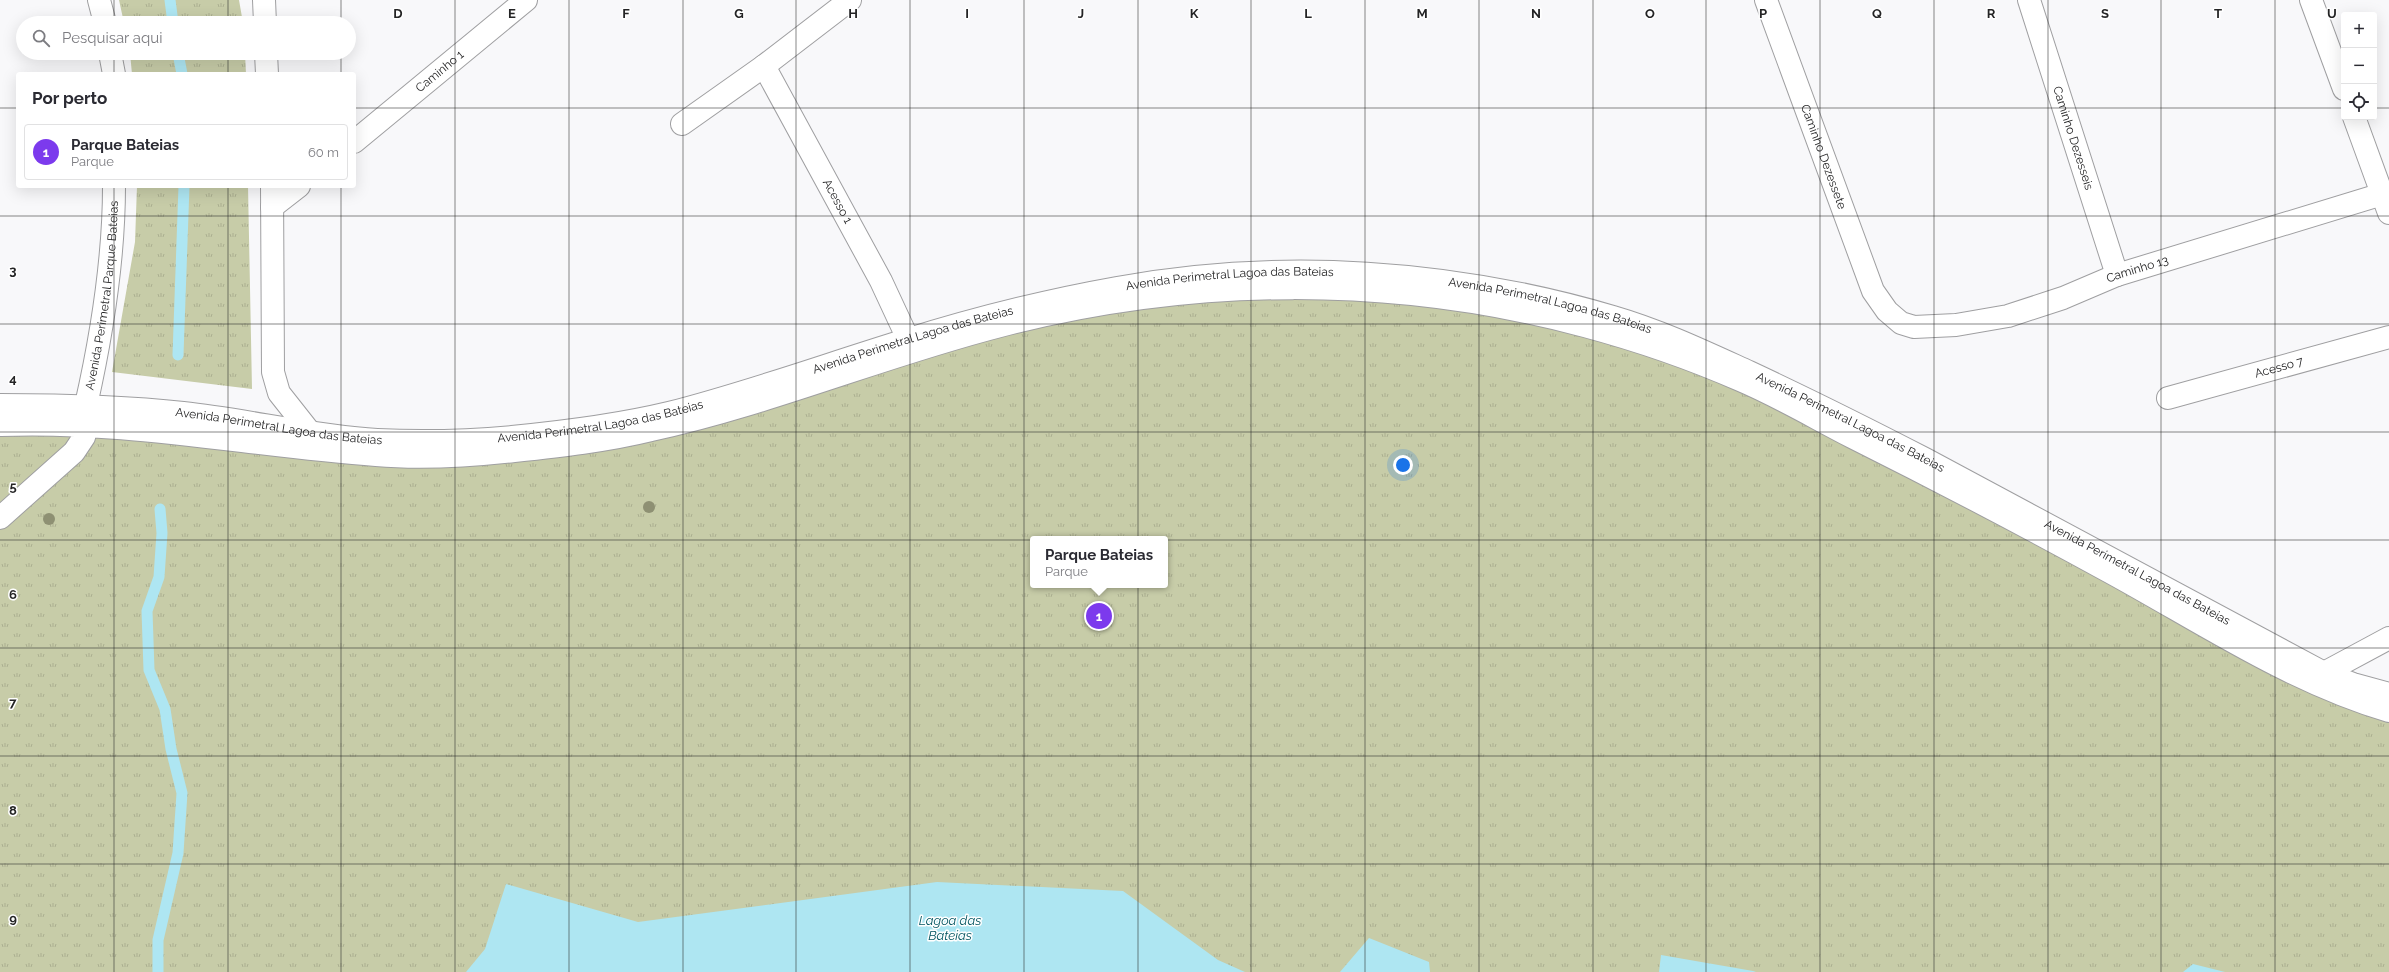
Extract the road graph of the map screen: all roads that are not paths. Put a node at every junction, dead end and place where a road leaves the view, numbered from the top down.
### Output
1 (99, 0) edge
2 (264, 0) edge
3 (526, 0) edge
4 (850, 0) edge
5 (1766, 0) edge
6 (2029, 0) edge
7 (2311, 0) edge
8 (103, 16) edge
9 (265, 16) edge
10 (111, 60) edge
11 (266, 60) edge
12 (764, 66) junction
13 (114, 72) edge
14 (267, 72) edge
15 (2342, 84) edge
16 (2355, 120) edge
17 (682, 124) dead end
18 (356, 140) edge
19 (114, 188) edge
20 (294, 188) edge
21 (272, 196) edge
22 (2387, 200) edge
23 (2117, 275) junction
24 (1887, 311) joint
25 (2389, 337) edge
26 (908, 339) junction
27 (2168, 398) dead end
28 (0, 405) edge
29 (87, 415) junction
30 (0, 425) edge
31 (309, 432) junction
32 (0, 518) edge
33 (2389, 638) edge
34 (2324, 673) junction
35 (2389, 694) edge
36 (2389, 711) edge

1 - 8 street
2 - 9 street
3 - 18 street, Caminho 1
4 - 12 street
5 - 24 street, Caminho Dezessete
6 - 23 street, Caminho Dezesseis
7 - 15 street
10 - 13 street
11 - 14 street
12 - 17 street
12 - 26 street, Acesso 1
16 - 22 street
19 - 29 street, Avenida Perimetral Parque Bateias
20 - 21 street
21 - 31 street
22 - 23 street, Caminho 13
23 - 24 street, Caminho 13
25 - 27 street, Acesso 7
26 - 31 street, Avenida Perimetral Lagoa das Bateias
26 - 34 street, Avenida Perimetral Lagoa das Bateias
28 - 29 street, Avenida Perimetral Lagoa das Bateias
29 - 30 street
29 - 31 street, Avenida Perimetral Lagoa das Bateias
29 - 32 street, Avenida Perimetral Parque Bateias
29 - 36 street
33 - 34 street
34 - 35 street, Avenida Perimetral Lagoa das Bateias

